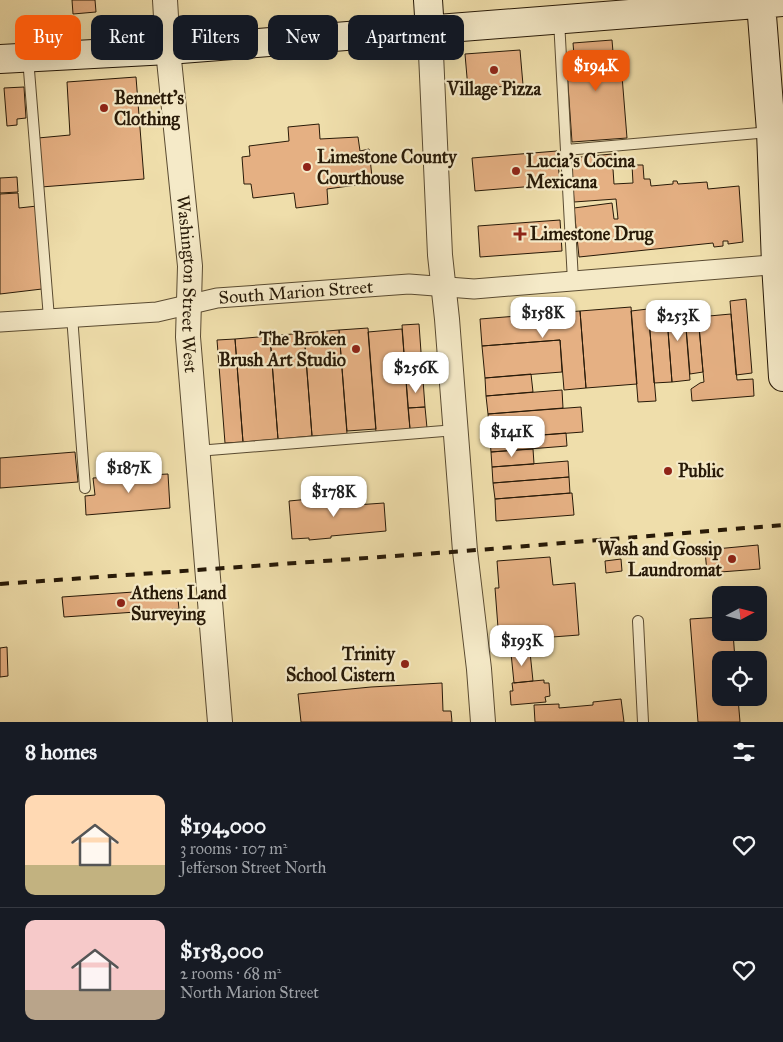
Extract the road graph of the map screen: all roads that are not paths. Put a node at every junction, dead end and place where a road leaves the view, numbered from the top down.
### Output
1 (165, 0) edge
2 (428, 0) edge
3 (769, 2) edge
4 (429, 15) edge
5 (559, 20) junction
6 (464, 28) edge
7 (348, 37) edge
8 (168, 50) junction
9 (81, 54) edge
10 (15, 58) edge
11 (0, 59) edge
12 (28, 60) edge
13 (431, 60) edge
14 (771, 131) junction
15 (566, 150) junction
16 (779, 264) edge
17 (572, 281) junction
18 (444, 287) junction
19 (189, 304) junction
20 (72, 316) junction
21 (49, 318) junction
22 (0, 322) edge
23 (783, 369) edge
24 (456, 430) junction
25 (197, 451) junction
26 (85, 488) dead end
27 (638, 621) dead end
28 (220, 722) edge
29 (483, 722) edge
30 (643, 722) edge

1 - 8 street, Washington Street West
2 - 4 main road
3 - 5 main road
3 - 14 main road
5 - 6 main road
5 - 15 lane
7 - 8 main road
8 - 9 main road
8 - 19 street, Washington Street West
10 - 11 main road
12 - 21 lane
13 - 18 street
14 - 15 lane
14 - 16 main road
15 - 17 lane
16 - 17 street, South Marion Street
16 - 23 main road
17 - 18 street, South Marion Street
18 - 19 street, South Marion Street
18 - 24 street
19 - 20 street, South Marion Street
19 - 25 street, Washington Street West
20 - 21 street, South Marion Street
20 - 26 lane
21 - 22 street, South Marion Street
24 - 25 lane
24 - 29 street
25 - 28 street, Washington Street West
27 - 30 lane

